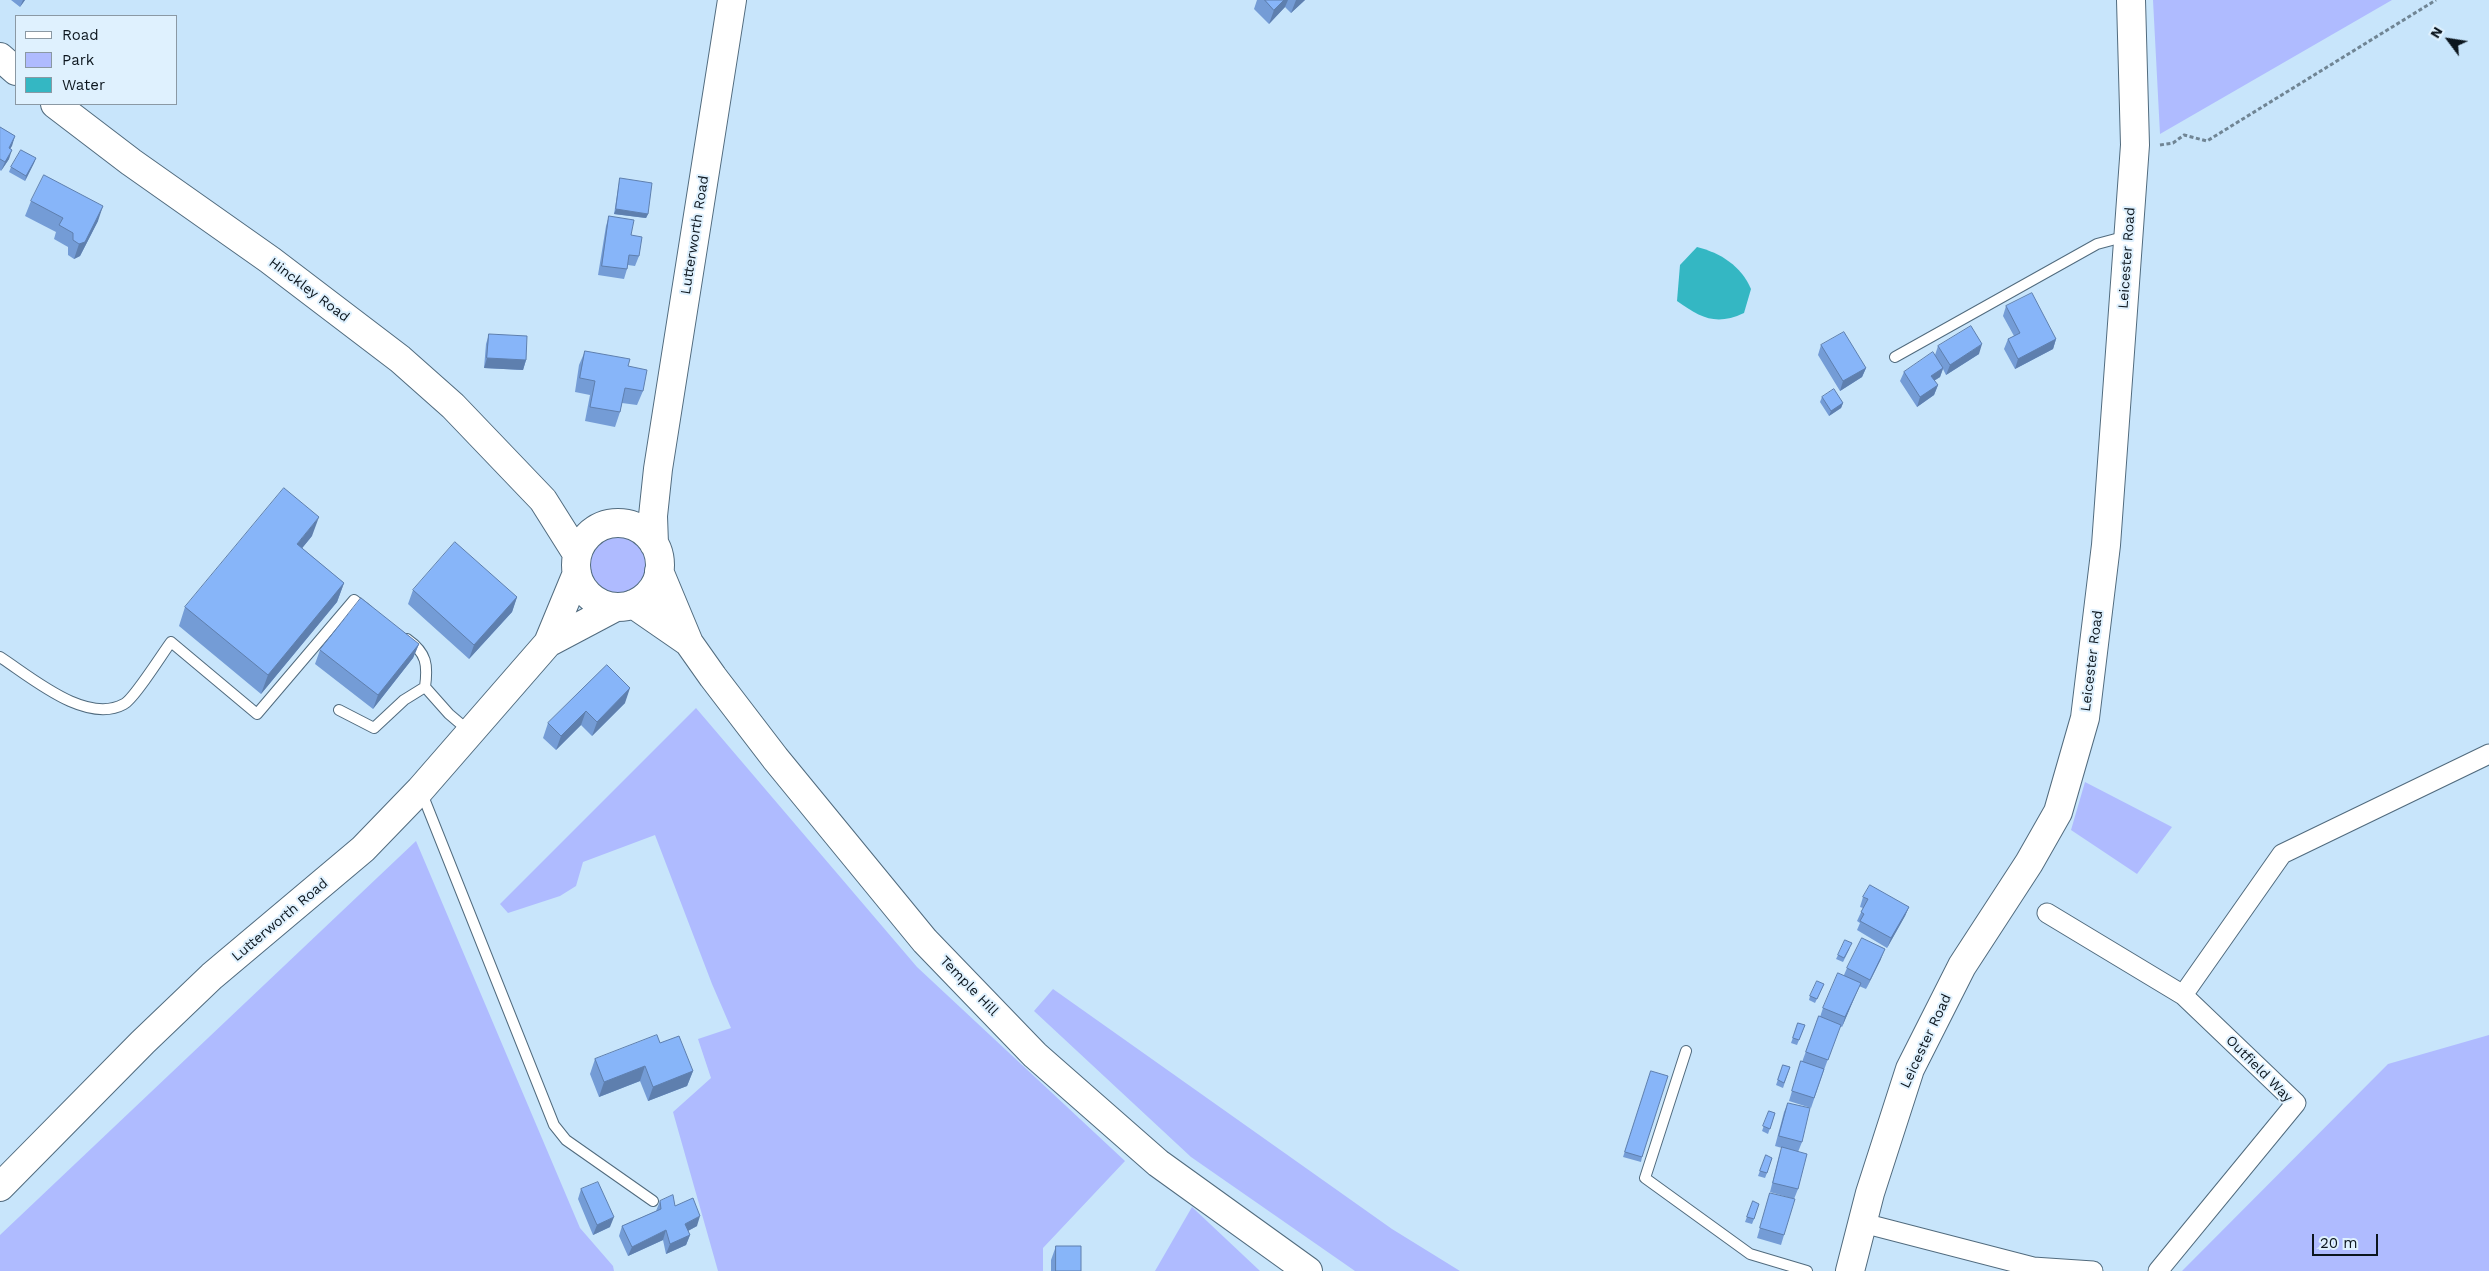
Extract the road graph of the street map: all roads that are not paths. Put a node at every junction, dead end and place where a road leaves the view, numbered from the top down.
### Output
1 (732, 0) edge
2 (2131, 0) edge
3 (0, 57) edge
4 (15, 70) edge
5 (56, 105) edge
6 (2128, 236) junction
7 (1895, 358) dead end
8 (658, 469) junction
9 (543, 500) junction
10 (606, 526) junction
11 (654, 544) junction
12 (577, 564) junction
13 (659, 571) junction
14 (625, 606) junction
15 (378, 617) edge
16 (402, 634) edge
17 (689, 642) junction
18 (548, 643) junction
19 (0, 657) edge
20 (425, 687) junction
21 (339, 710) dead end
22 (470, 731) junction
23 (2489, 754) edge
24 (420, 790) junction
25 (2047, 913) dead end
26 (2183, 995) junction
27 (1686, 1051) dead end
28 (0, 1187) edge
29 (653, 1200) dead end
30 (1862, 1223) junction
31 (1308, 1271) edge
32 (1807, 1271) edge
33 (1850, 1271) edge
34 (2093, 1271) edge
35 (2158, 1271) edge

1 - 8 main road, Lutterworth Road
2 - 6 main road, Leicester Road
3 - 4 main road
5 - 9 main road, Hinckley Road
6 - 7 lane
6 - 30 main road, Leicester Road
8 - 10 main road, Lutterworth Road
8 - 11 main road, Lutterworth Road
9 - 10 main road, Hinckley Road
9 - 12 main road, Hinckley Road
10 - 11 main road
10 - 12 main road
11 - 13 main road
12 - 14 main road
12 - 18 main road, Lutterworth Road
13 - 14 main road
13 - 17 main road, Temple Hill
14 - 17 main road, Temple Hill
14 - 18 main road, Lutterworth Road
15 - 19 lane
16 - 20 lane
17 - 31 main road, Temple Hill
18 - 22 main road, Lutterworth Road
20 - 21 lane
20 - 22 lane
22 - 24 main road, Lutterworth Road
23 - 26 street
24 - 28 main road, Lutterworth Road
24 - 29 lane
25 - 26 street, Outfield Way
26 - 35 street, Outfield Way
27 - 32 lane
30 - 33 main road, Leicester Road
30 - 34 street

